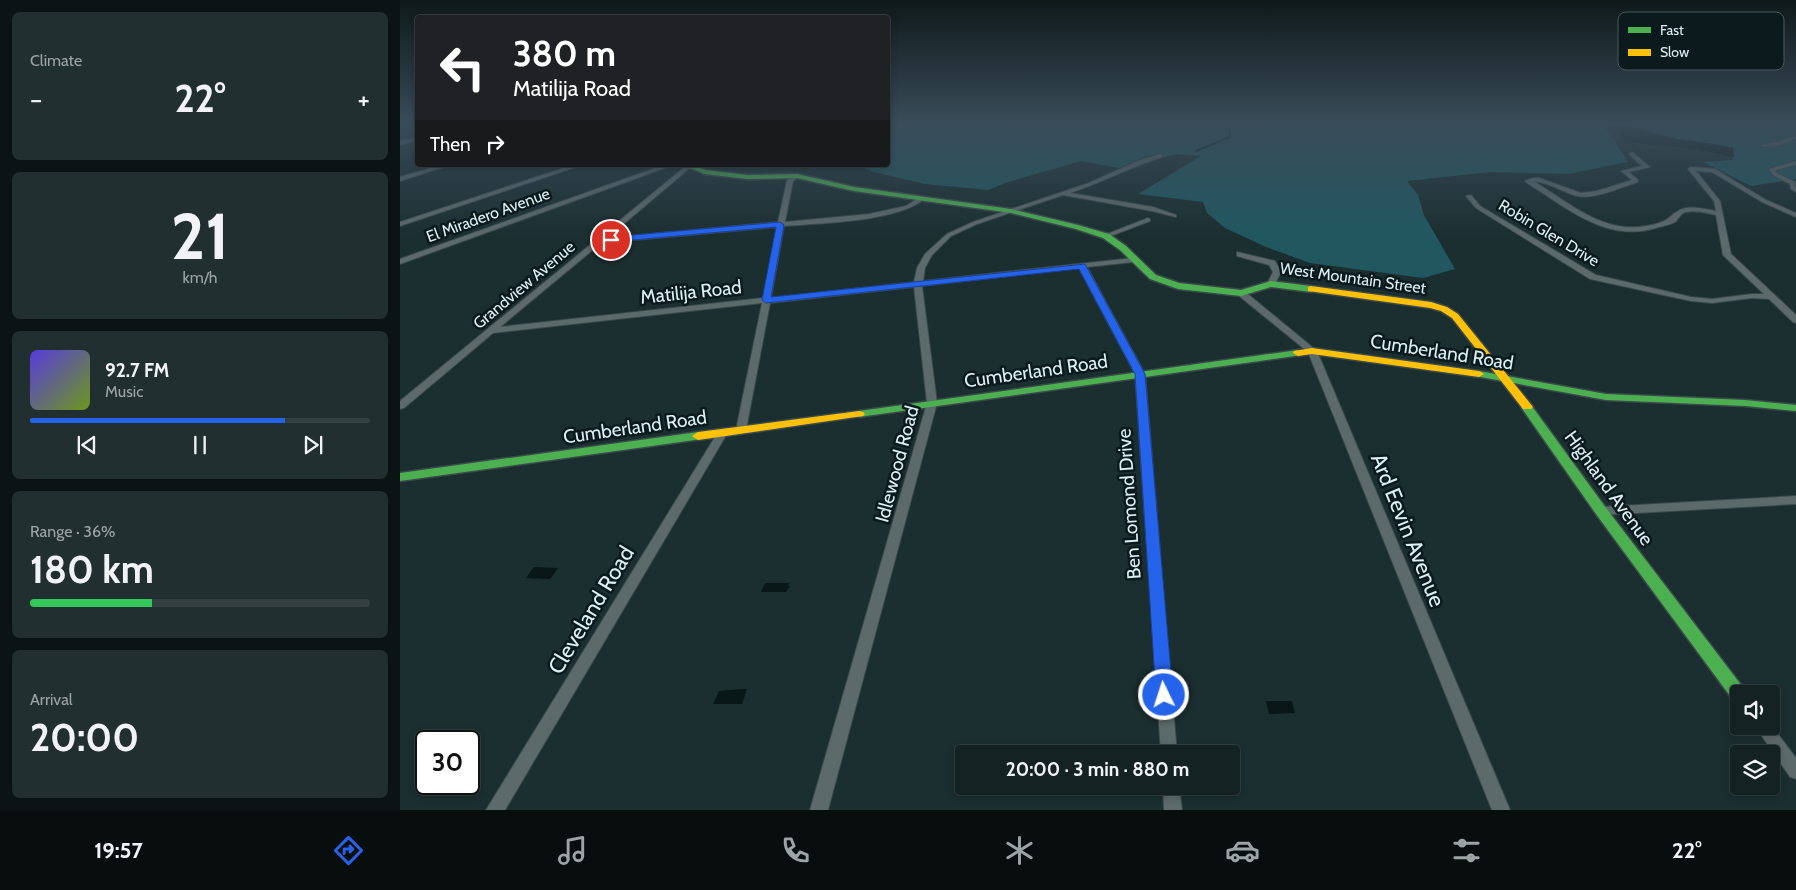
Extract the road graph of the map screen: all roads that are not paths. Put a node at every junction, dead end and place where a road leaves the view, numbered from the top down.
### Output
1 (1147, 160) edge
2 (1639, 160) edge
3 (1796, 163) edge
4 (440, 167) edge
5 (573, 167) edge
6 (664, 167) edge
7 (685, 167) edge
8 (689, 167) edge
9 (797, 176) junction
10 (400, 179) edge
11 (1796, 190) edge
12 (1063, 193) junction
13 (1469, 196) dead end
14 (922, 198) junction
15 (1010, 211) junction
16 (1720, 214) junction
17 (1796, 215) edge
18 (1174, 216) dead end
19 (1148, 220) dead end
20 (400, 224) edge
21 (780, 225) junction
22 (1106, 236) junction
23 (599, 241) junction
24 (1240, 254) dead end
25 (1133, 260) junction
26 (400, 262) edge
27 (1082, 266) junction
28 (918, 284) junction
29 (1271, 284) junction
30 (1241, 293) junction
31 (1769, 297) junction
32 (766, 300) junction
33 (1444, 309) joint
34 (1796, 320) edge
35 (490, 331) junction
36 (1312, 351) junction
37 (1140, 374) junction
38 (1506, 378) junction
39 (932, 402) junction
40 (400, 406) edge
41 (1793, 409) edge
42 (741, 430) junction
43 (723, 432) junction
44 (400, 477) edge
45 (1796, 500) edge
46 (1600, 511) junction
47 (1731, 685) edge
48 (1769, 735) edge
49 (1168, 745) edge
50 (1796, 771) edge
51 (1172, 795) edge
52 (495, 810) edge
53 (819, 810) edge
54 (1173, 810) edge
55 (1501, 810) edge

1 - 12 street, Idlewood Road
2 - 16 street
3 - 11 street
4 - 10 street
5 - 20 street
6 - 26 street, El Miradero Avenue
7 - 23 street, Grandview Avenue
8 - 9 street, West Mountain Street
9 - 14 street, West Mountain Street
9 - 21 street
12 - 15 street, Idlewood Road
12 - 18 street
13 - 31 street, Robin Glen Drive
14 - 15 street, West Mountain Street
14 - 21 street
15 - 22 street, West Mountain Street
15 - 28 street, Idlewood Road
16 - 17 street
16 - 31 street
19 - 22 street
21 - 23 street
21 - 32 street
22 - 25 street, West Mountain Street
23 - 35 street, Grandview Avenue
24 - 29 street
25 - 27 street, Matilija Road
25 - 30 street, West Mountain Street
27 - 28 street, Matilija Road
27 - 37 street, Ben Lomond Drive
28 - 32 street, Matilija Road
28 - 39 street, Idlewood Road
29 - 30 street, West Mountain Street
29 - 33 street, West Mountain Street
30 - 36 street, Ard Eevin Avenue
31 - 34 street
32 - 35 street, Matilija Road
32 - 42 street
33 - 38 street, Highland Avenue
35 - 40 street, Grandview Avenue
36 - 37 street, Cumberland Road
36 - 38 street, Cumberland Road
36 - 55 street, Ard Eevin Avenue
37 - 39 street, Cumberland Road
37 - 49 street, Ben Lomond Drive
38 - 41 street, Cumberland Road
38 - 46 street, Highland Avenue
39 - 42 street, Cumberland Road
39 - 53 street, Idlewood Road
42 - 43 street, Cumberland Road
43 - 44 street, Cumberland Road
43 - 52 street, Cleveland Road
45 - 46 street
46 - 47 street, Highland Avenue
48 - 50 street
51 - 54 street

